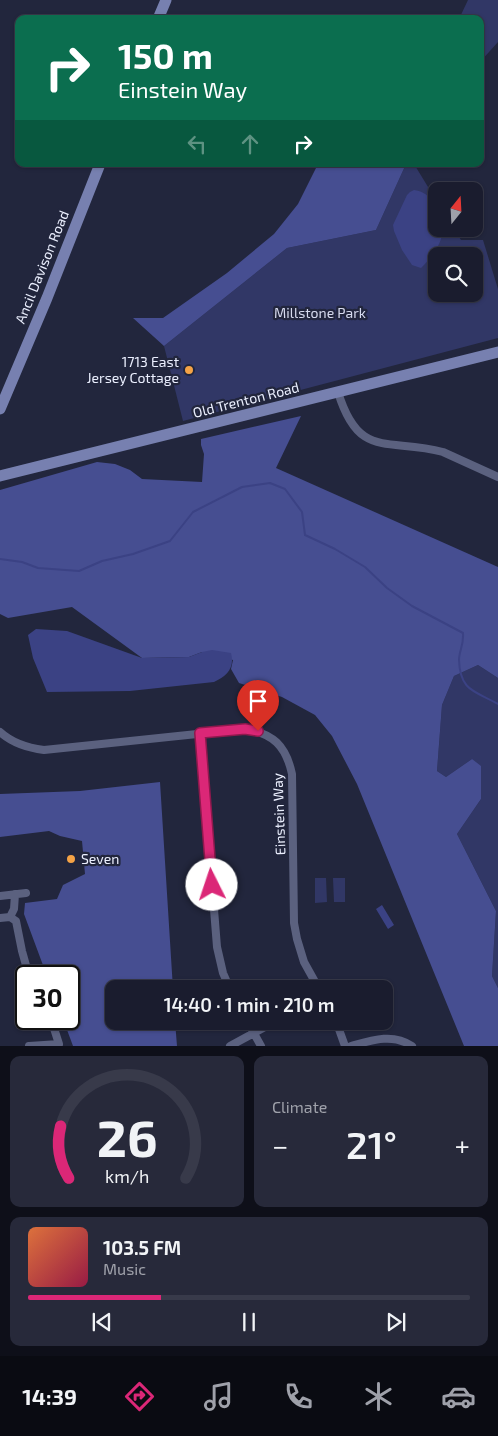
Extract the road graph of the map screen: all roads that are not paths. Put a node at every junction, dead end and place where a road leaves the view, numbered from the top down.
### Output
1 (166, 0) edge
2 (160, 15) edge
3 (99, 167) edge
4 (498, 352) edge
5 (338, 392) junction
6 (0, 409) edge
7 (0, 476) edge
8 (498, 477) edge
9 (0, 732) edge
10 (200, 733) junction
11 (26, 893) dead end
12 (15, 894) junction
13 (0, 896) edge
14 (0, 918) edge
15 (10, 918) junction
16 (26, 965) edge
17 (226, 980) edge
18 (314, 980) edge
19 (55, 1030) edge
20 (252, 1030) edge
21 (261, 1030) edge
22 (339, 1030) edge
23 (254, 1034) junction
24 (29, 1046) edge
25 (230, 1046) edge
26 (261, 1046) edge
27 (345, 1046) edge
28 (351, 1046) edge
29 (412, 1046) edge

1 - 2 main road
3 - 6 main road, Ancil Davison Road
4 - 5 main road, Old Trenton Road
5 - 7 main road, Old Trenton Road
5 - 8 street
9 - 10 street, Einstein Way
10 - 17 street
10 - 18 street, Einstein Way
11 - 12 street
12 - 13 street
12 - 15 street
14 - 15 street
15 - 16 street
19 - 24 street
20 - 23 street
21 - 23 street
22 - 27 street
23 - 25 street
23 - 26 street
28 - 29 street

